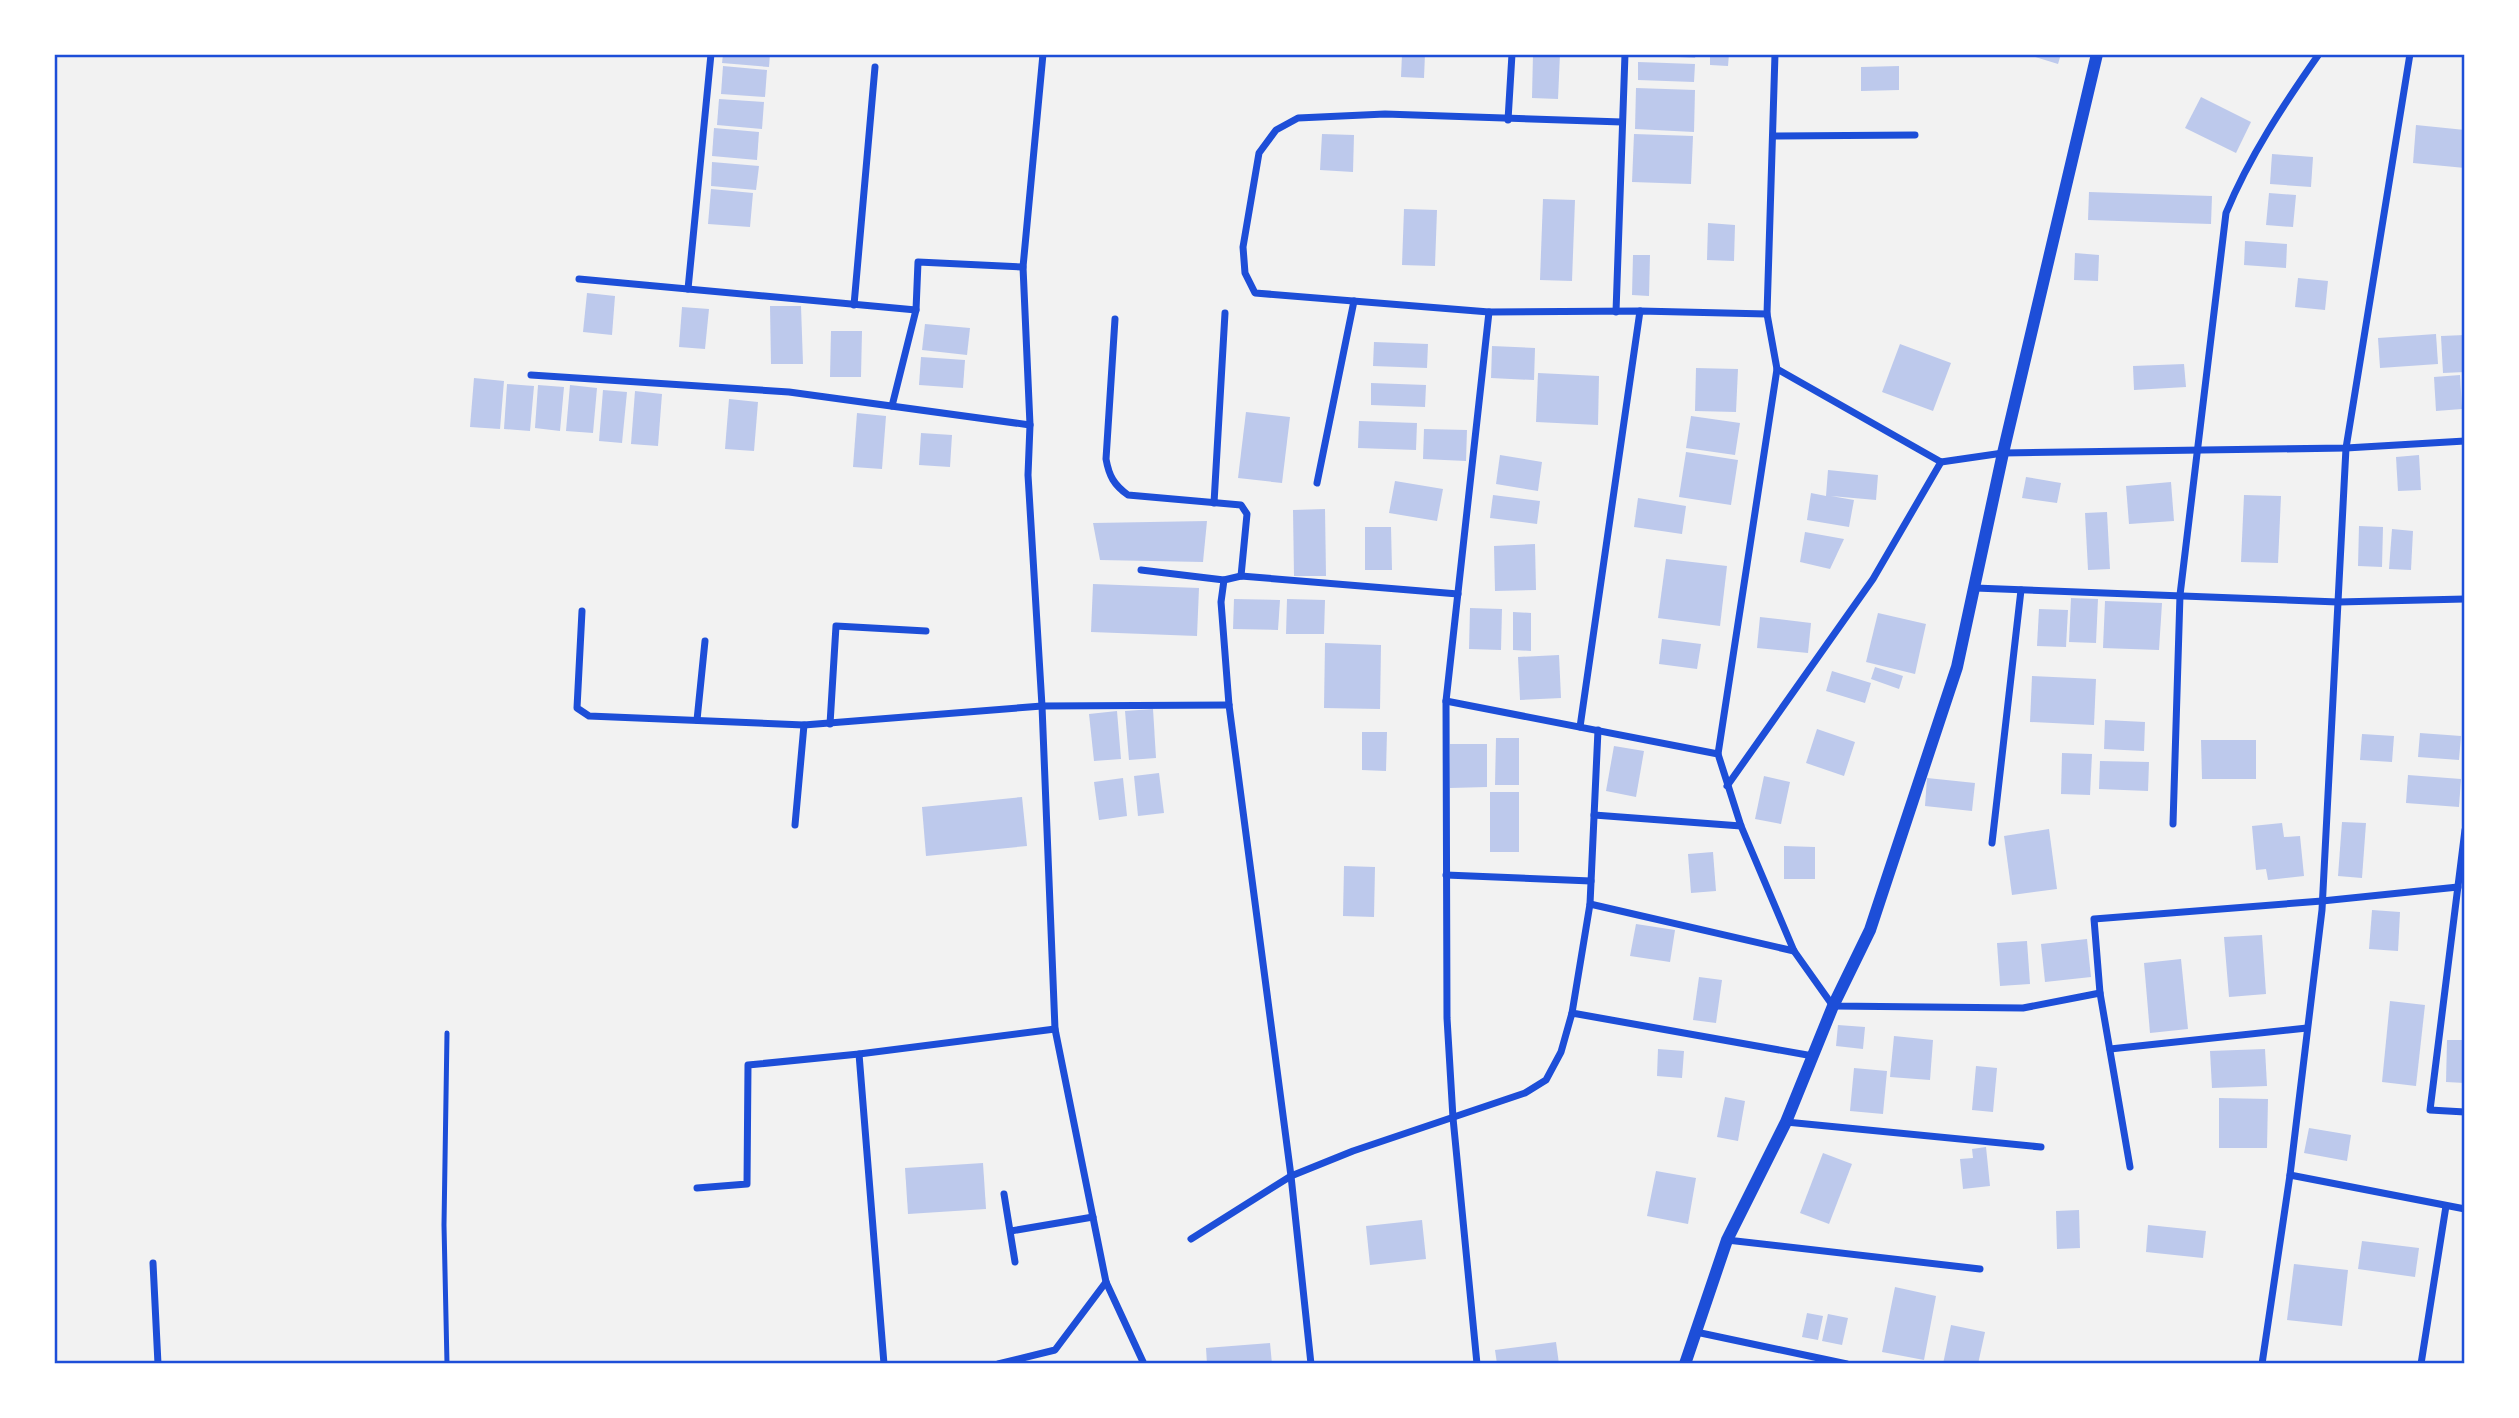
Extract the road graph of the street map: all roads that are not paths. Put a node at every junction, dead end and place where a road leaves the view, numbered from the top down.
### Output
1 (711, 54) edge
2 (1043, 54) edge
3 (1512, 54) edge
4 (1625, 54) edge
5 (1775, 54) edge
6 (2097, 54) edge
7 (2319, 54) edge
8 (2410, 54) edge
9 (875, 67) dead end
10 (1508, 120) junction
11 (1622, 122) junction
12 (1915, 135) dead end
13 (1773, 136) junction
14 (1023, 267) junction
15 (579, 279) dead end
16 (688, 289) junction
17 (1354, 301) junction
18 (854, 305) junction
19 (916, 310) junction
20 (1640, 311) junction
21 (1489, 312) junction
22 (1616, 312) junction
23 (1225, 313) dead end
24 (1767, 314) junction
25 (1115, 319) dead end
26 (1777, 369) junction
27 (531, 375) dead end
28 (892, 406) junction
29 (1030, 425) junction
30 (2465, 441) edge
31 (2346, 448) junction
32 (2197, 450) junction
33 (2003, 453) junction
34 (1941, 462) junction
35 (1317, 483) dead end
36 (1214, 503) junction
37 (1141, 570) dead end
38 (1241, 576) junction
39 (1224, 580) junction
40 (1975, 588) junction
41 (2021, 590) junction
42 (1458, 593) junction
43 (2180, 595) junction
44 (2465, 599) edge
45 (2338, 602) junction
46 (582, 611) dead end
47 (926, 631) dead end
48 (705, 641) dead end
49 (1446, 701) junction
50 (1229, 705) junction
51 (1042, 706) junction
52 (697, 720) junction
53 (830, 724) junction
54 (804, 725) junction
55 (1580, 727) junction
56 (1598, 730) junction
57 (1718, 754) junction
58 (1727, 786) junction
59 (1594, 815) junction
60 (2173, 824) dead end
61 (795, 825) dead end
62 (1741, 827) junction
63 (2465, 830) edge
64 (1992, 843) dead end
65 (1446, 875) junction
66 (1591, 880) junction
67 (2458, 887) junction
68 (2322, 901) junction
69 (1590, 904) junction
70 (1794, 951) junction
71 (2100, 993) junction
72 (1833, 1006) junction
73 (1572, 1013) junction
74 (2307, 1028) junction
75 (1055, 1029) junction
76 (447, 1033) dead end
77 (2110, 1049) junction
78 (859, 1055) junction
79 (1814, 1056) junction
80 (2465, 1112) edge
81 (1454, 1118) junction
82 (1786, 1122) junction
83 (2041, 1147) dead end
84 (2130, 1167) dead end
85 (1291, 1175) junction
86 (2290, 1175) junction
87 (698, 1188) dead end
88 (1004, 1194) dead end
89 (2446, 1206) junction
90 (2465, 1209) edge
91 (1093, 1217) junction
92 (1011, 1231) junction
93 (1191, 1239) dead end
94 (1727, 1240) junction
95 (1015, 1262) dead end
96 (153, 1263) dead end
97 (1980, 1269) dead end
98 (1106, 1282) junction
99 (1696, 1332) junction
100 (158, 1364) edge
101 (447, 1364) edge
102 (884, 1364) edge
103 (998, 1364) edge
104 (1144, 1364) edge
105 (1311, 1364) edge
106 (1477, 1364) edge
107 (1685, 1364) edge
108 (1847, 1364) edge
109 (2262, 1364) edge
110 (2421, 1364) edge

1 - 16 street
2 - 14 street
3 - 10 street
4 - 11 street
5 - 13 street
6 - 33 street
7 - 32 street
8 - 31 street
9 - 18 street
10 - 11 street
10 - 17 street
11 - 22 street
12 - 13 street
13 - 24 street
14 - 19 street
14 - 29 street
15 - 16 street
16 - 18 street
17 - 21 street
17 - 35 street
18 - 19 street
19 - 28 street
20 - 22 street
20 - 24 street
20 - 55 street
21 - 22 street
21 - 42 street
23 - 36 street
24 - 26 street
25 - 36 street
26 - 34 street
26 - 57 street
27 - 28 street
28 - 29 street
29 - 51 street
30 - 31 street
31 - 32 street
31 - 45 street
32 - 33 street
32 - 43 street
33 - 34 street
33 - 40 street
34 - 58 street
36 - 38 street
37 - 39 street
38 - 39 street
38 - 42 street
39 - 50 street
40 - 41 street
40 - 72 street
41 - 43 street
41 - 64 street
42 - 49 street
43 - 45 street
43 - 60 street
44 - 45 street
45 - 68 street
46 - 52 street
47 - 53 street
48 - 52 street
49 - 55 street
49 - 65 street
50 - 51 street
50 - 85 street
51 - 53 street
51 - 75 street
52 - 54 street
53 - 54 street
54 - 61 street
55 - 56 street
56 - 57 street
56 - 59 street
57 - 58 street
58 - 62 street
59 - 62 street
59 - 66 street
62 - 70 street
63 - 67 street
65 - 66 street
65 - 81 street
66 - 69 street
67 - 68 street
67 - 80 street
68 - 71 street
68 - 74 street
69 - 70 street
69 - 73 street
70 - 72 street
71 - 72 street
71 - 77 street
72 - 79 street
73 - 79 street
73 - 81 street
74 - 77 street
74 - 86 street
75 - 78 street
75 - 91 street
76 - 101 lane
77 - 84 street
78 - 87 street
78 - 102 street
79 - 82 street
81 - 85 street
81 - 106 street
82 - 83 street
82 - 94 street
85 - 93 street
85 - 105 street
86 - 89 street
86 - 109 street
88 - 92 street
89 - 90 street
89 - 110 street
91 - 92 street
91 - 98 street
92 - 95 street
94 - 97 street
94 - 99 street
96 - 100 street
98 - 103 street
98 - 104 street
99 - 107 street
99 - 108 street

